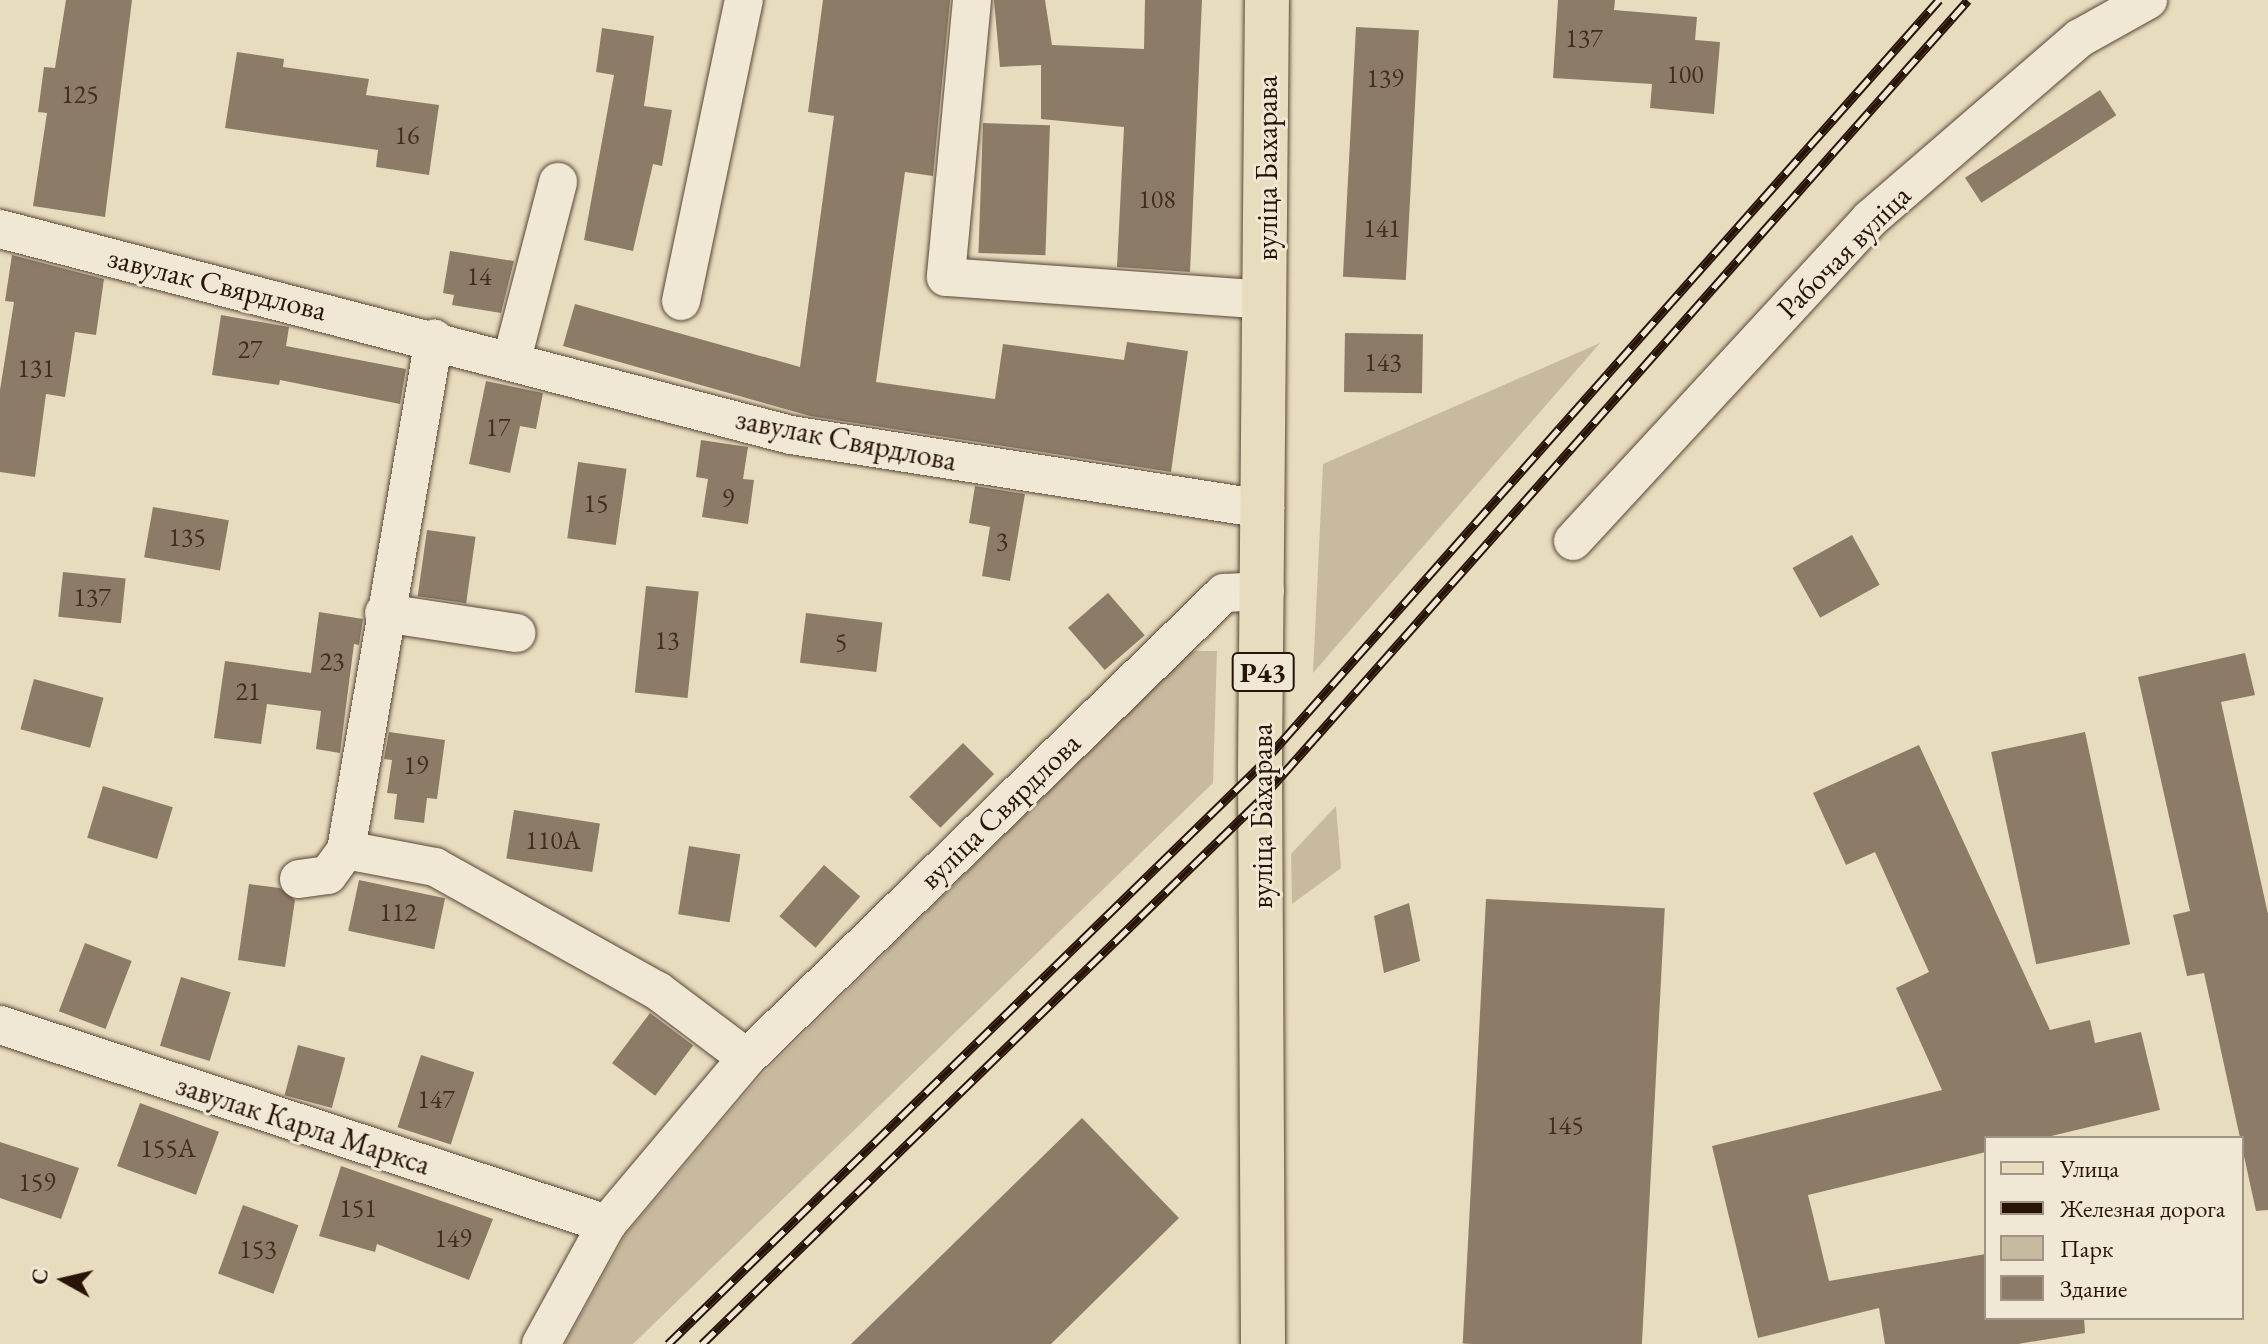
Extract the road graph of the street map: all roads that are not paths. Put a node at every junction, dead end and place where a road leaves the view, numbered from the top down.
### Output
1 (744, 0) edge
2 (972, 0) edge
3 (1267, 0) edge
4 (2148, 0) edge
5 (558, 182) dead end
6 (0, 229) edge
7 (1266, 300) junction
8 (681, 301) dead end
9 (434, 339) junction
10 (512, 359) junction
11 (1265, 509) junction
12 (1573, 541) dead end
13 (1265, 591) junction
14 (384, 613) junction
15 (517, 633) dead end
16 (346, 850) junction
17 (299, 879) dead end
18 (0, 1025) edge
19 (747, 1058) junction
20 (607, 1224) junction
21 (541, 1344) edge
22 (1263, 1344) edge

1 - 8 street
2 - 7 street
3 - 7 main road, вуліца Бахарава / Р43
4 - 12 street, Рабочая вуліца
5 - 10 street
6 - 9 street, завулак Свярдлова
7 - 11 main road, вуліца Бахарава / Р43
9 - 10 street, завулак Свярдлова
9 - 14 street
10 - 11 street, завулак Свярдлова
11 - 13 main road, вуліца Бахарава / Р43
13 - 19 street, вуліца Свярдлова
13 - 22 main road, вуліца Бахарава / Р43
14 - 15 street
14 - 16 street
16 - 17 street
16 - 19 street
18 - 20 street, завулак Карла Маркса
19 - 20 street, вуліца Свярдлова
20 - 21 street, вуліца Свярдлова

